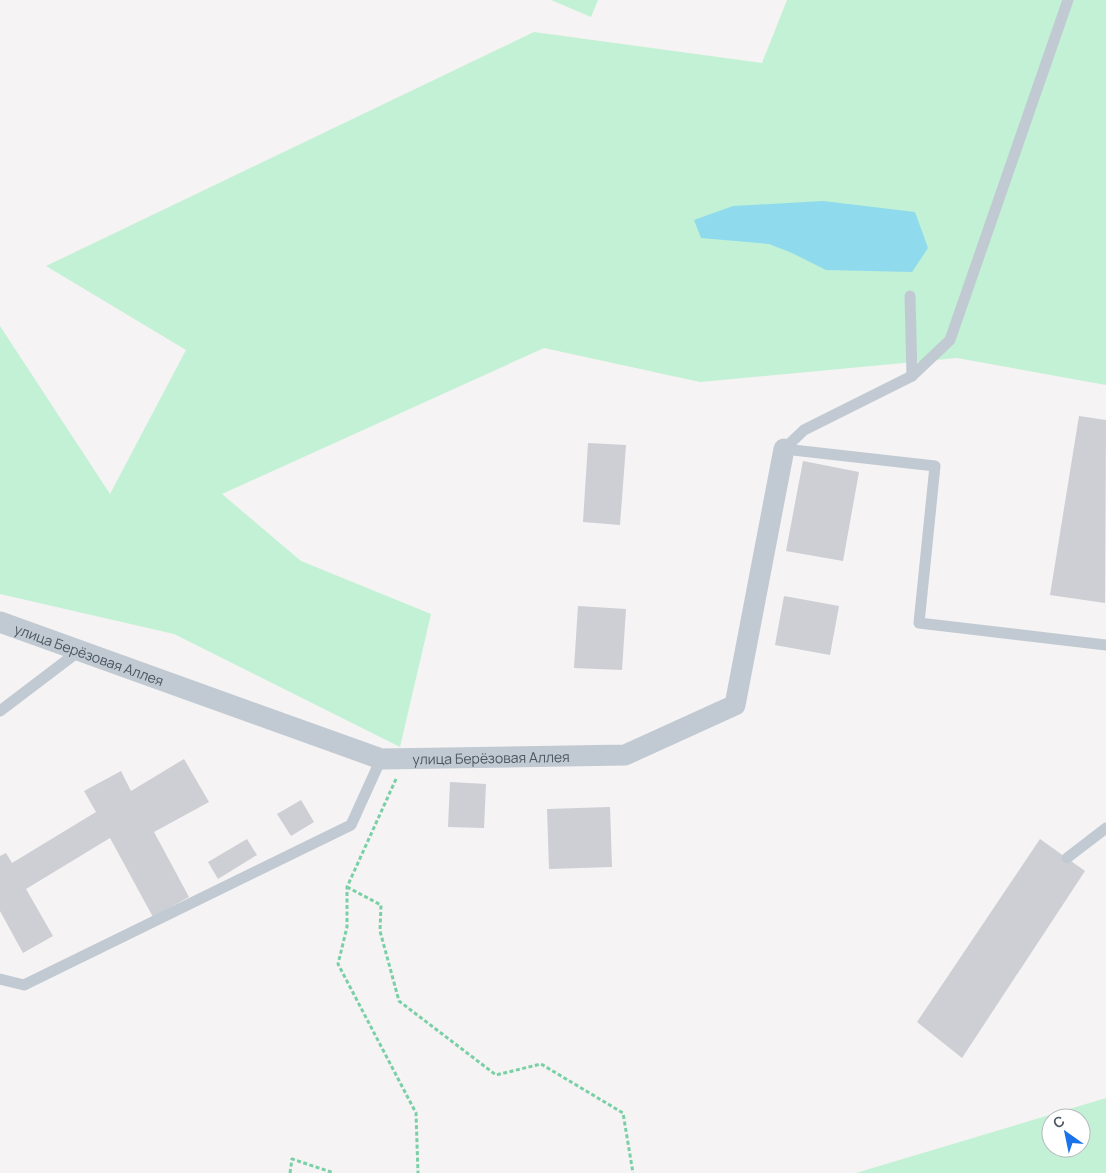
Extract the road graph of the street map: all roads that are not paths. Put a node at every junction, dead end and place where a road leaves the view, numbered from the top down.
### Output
1 (1068, 0) edge
2 (910, 296) dead end
3 (912, 376) junction
4 (784, 449) junction
5 (0, 622) edge
6 (1106, 644) edge
7 (79, 651) junction
8 (0, 712) edge
9 (389, 759) junction
10 (1106, 828) edge
11 (1067, 858) dead end
12 (0, 979) edge

1 - 3 lane
2 - 3 lane
3 - 4 lane
4 - 6 lane
4 - 9 street, улица Берёзовая Аллея
5 - 7 street, улица Берёзовая Аллея
7 - 8 lane
7 - 9 street, улица Берёзовая Аллея
9 - 12 lane
10 - 11 lane

